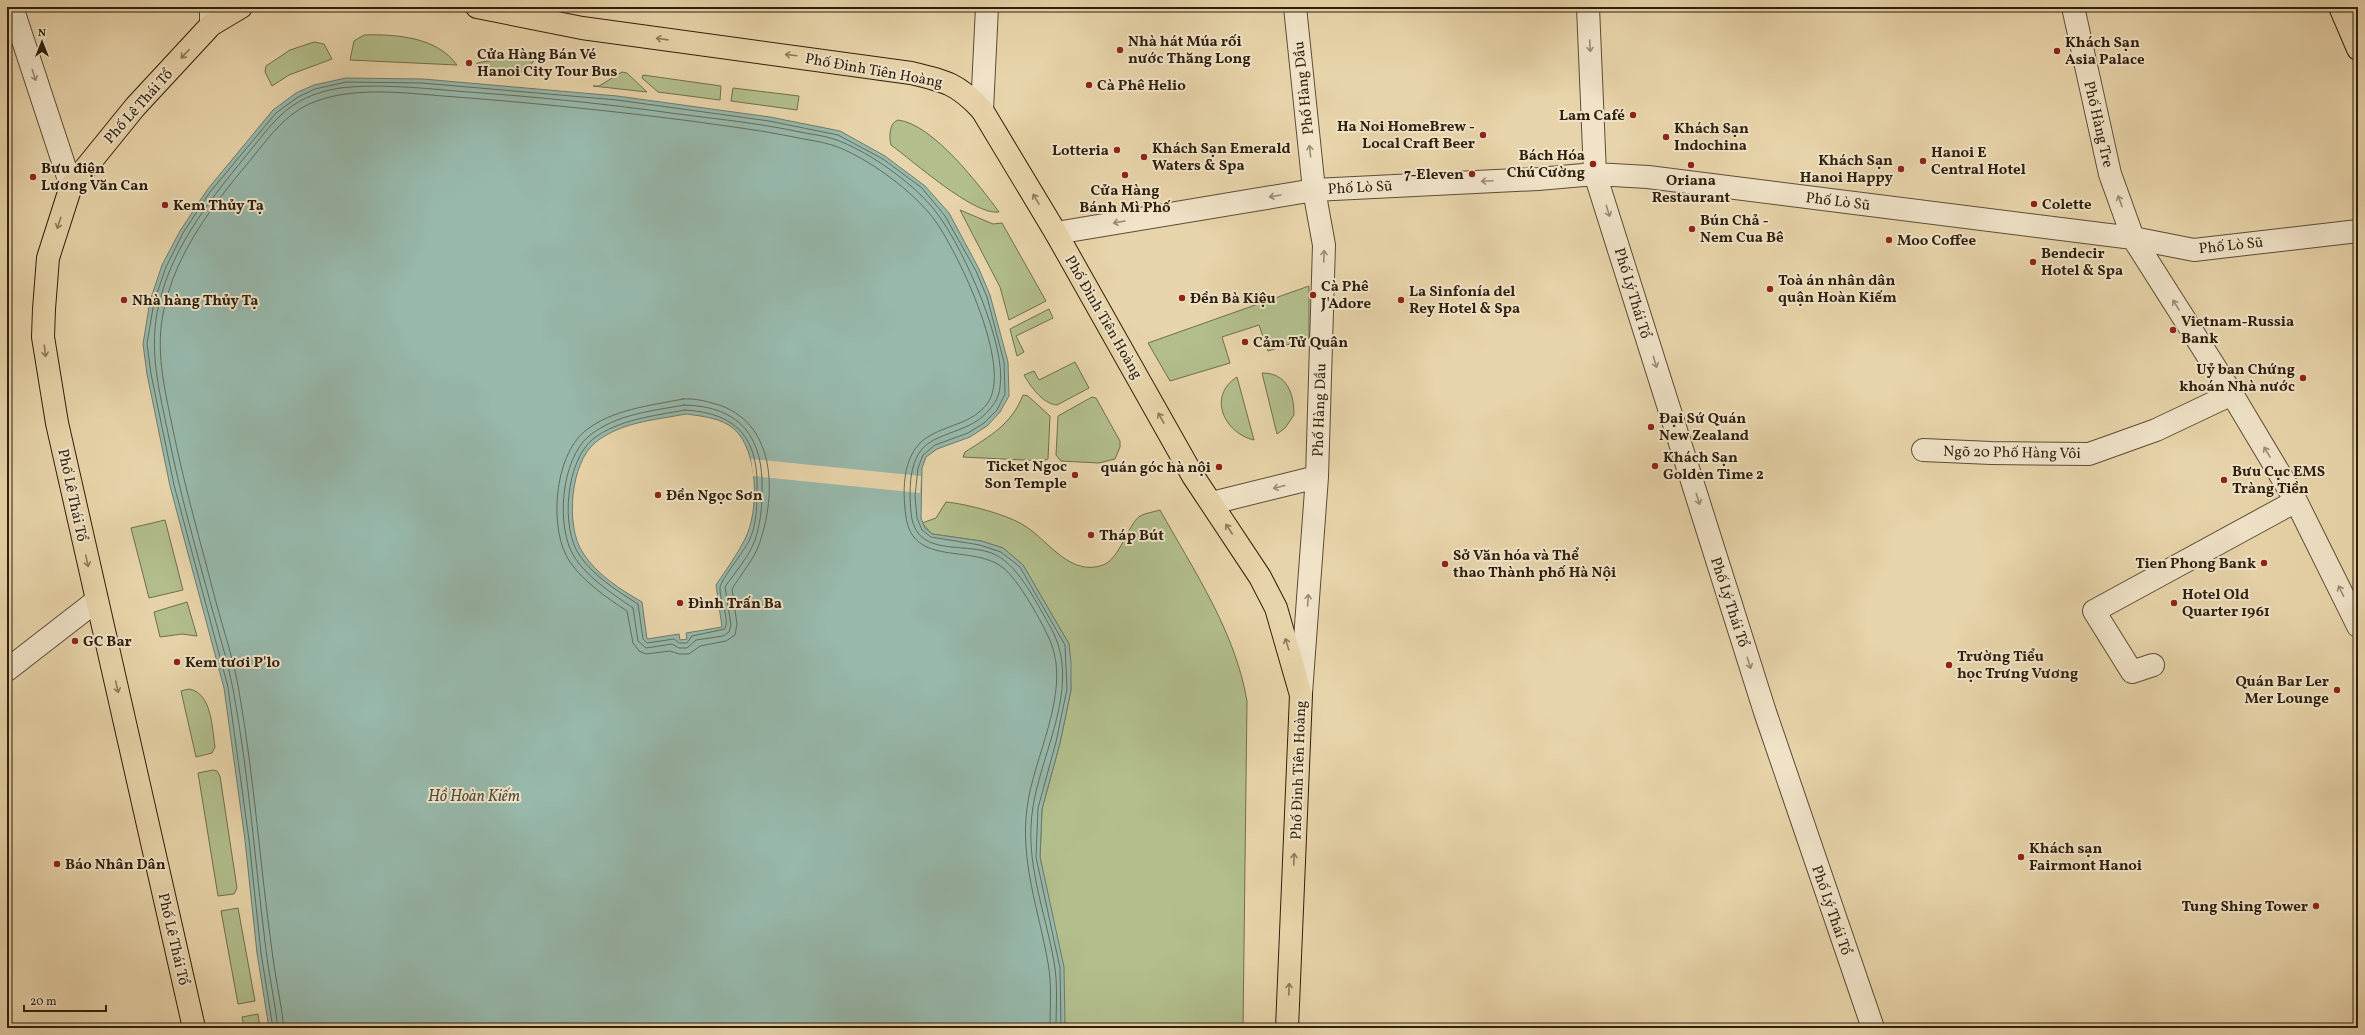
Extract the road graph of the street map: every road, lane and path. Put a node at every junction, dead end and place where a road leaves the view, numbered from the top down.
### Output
1 (241, 7) edge
2 (477, 7) edge
3 (987, 7) edge
4 (1295, 7) edge
5 (1588, 7) edge
6 (2073, 7) edge
7 (2340, 7) edge
8 (211, 16) edge
9 (12, 21) edge
10 (2358, 49) edge
11 (982, 110) junction
12 (1595, 174) junction
13 (71, 186) junction
14 (1314, 190) junction
15 (2358, 230) edge
16 (1056, 233) junction
17 (2133, 238) junction
18 (2232, 394) junction
19 (1923, 450) dead end
20 (1317, 478) junction
21 (2296, 501) junction
22 (1212, 503) junction
23 (96, 601) junction
24 (2358, 626) edge
25 (2153, 665) dead end
26 (7, 670) edge
27 (1301, 695) junction
28 (194, 1028) edge
29 (1287, 1028) edge
30 (1873, 1028) edge

1 - 8 main road
11 -> 2 main road, Phố Đinh Tiên Hoàng
3 - 11 street
14 -> 4 street, Phố Hàng Dầu
5 -> 12 street, Phố Lý Thái Tổ
17 -> 6 street, Phố Hàng Tre
7 - 10 main road
8 -> 13 main road, Phố Lê Thái Tổ
9 -> 13 street
16 -> 11 main road, Phố Đinh Tiên Hoàng
12 -> 14 street, Phố Lò Sũ
12 - 17 street, Phố Lò Sũ
12 -> 30 street, Phố Lý Thái Tổ
13 -> 23 main road, Phố Lê Thái Tổ
14 -> 16 street, Phố Lò Sũ
20 -> 14 street, Phố Hàng Dầu
15 - 17 street, Phố Lò Sũ
22 -> 16 main road, Phố Đinh Tiên Hoàng
18 -> 17 street, Phố Hàng Tre
18 - 19 street, Ngõ 20 Phố Hàng Vôi
21 -> 18 street, Phố Hàng Tre
20 -> 22 street
27 -> 20 street, Phố Hàng Dầu
24 -> 21 street, Phố Hàng Tre
21 - 25 street
27 -> 22 main road, Phố Đinh Tiên Hoàng
23 - 26 street
23 -> 28 main road, Phố Lê Thái Tổ
29 -> 27 main road, Phố Đinh Tiên Hoàng

